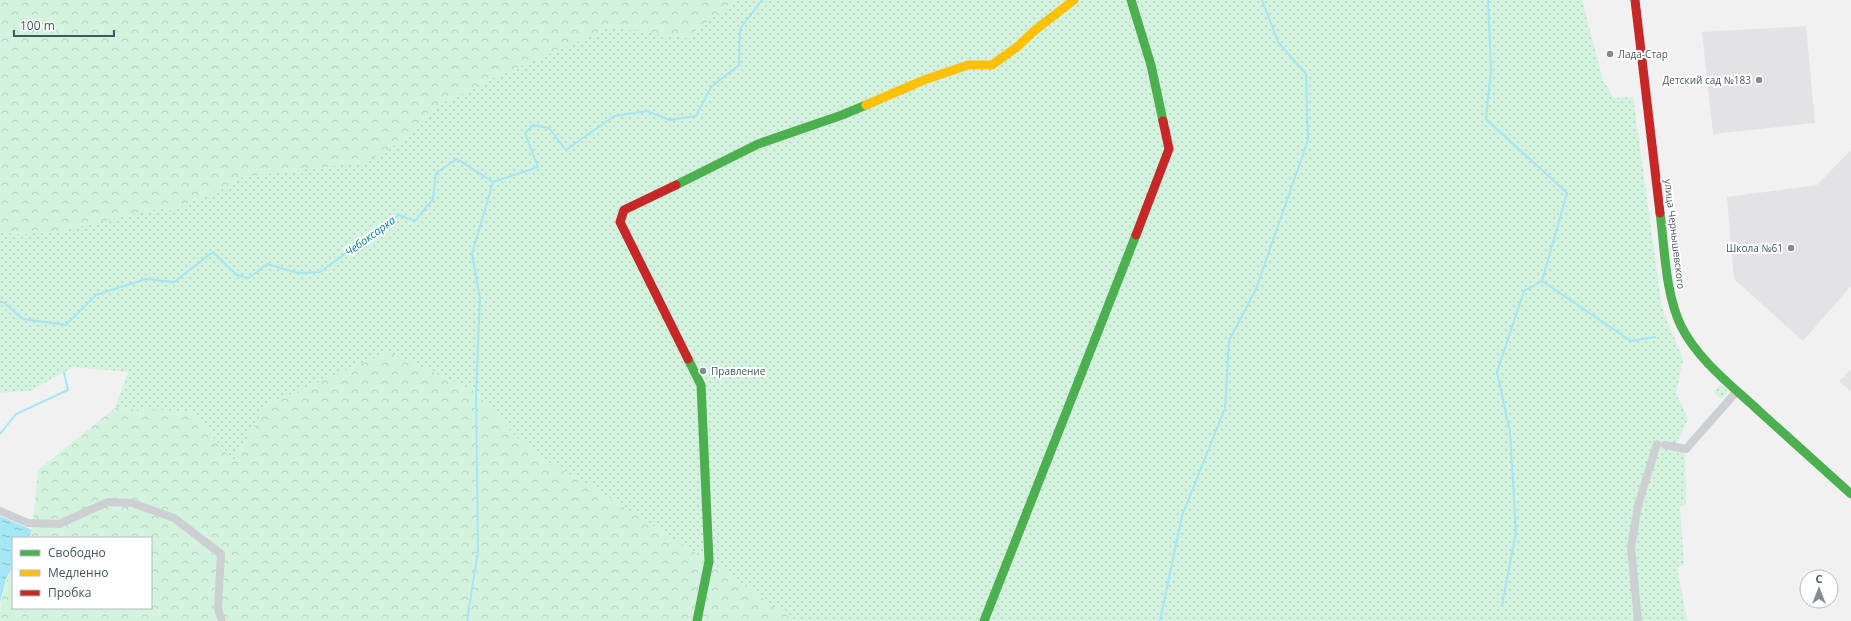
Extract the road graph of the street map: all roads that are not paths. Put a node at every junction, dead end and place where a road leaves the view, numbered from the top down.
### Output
1 (1074, 0) edge
2 (1131, 0) edge
3 (1635, 0) edge
4 (1737, 391) junction
5 (1851, 494) edge
6 (0, 511) edge
7 (222, 621) edge
8 (698, 621) edge
9 (984, 621) edge
10 (1638, 621) edge

1 - 8 street
2 - 9 street
3 - 4 street, улица Чернышевского
4 - 5 street, улица Чернышевского
4 - 10 street
6 - 7 street

